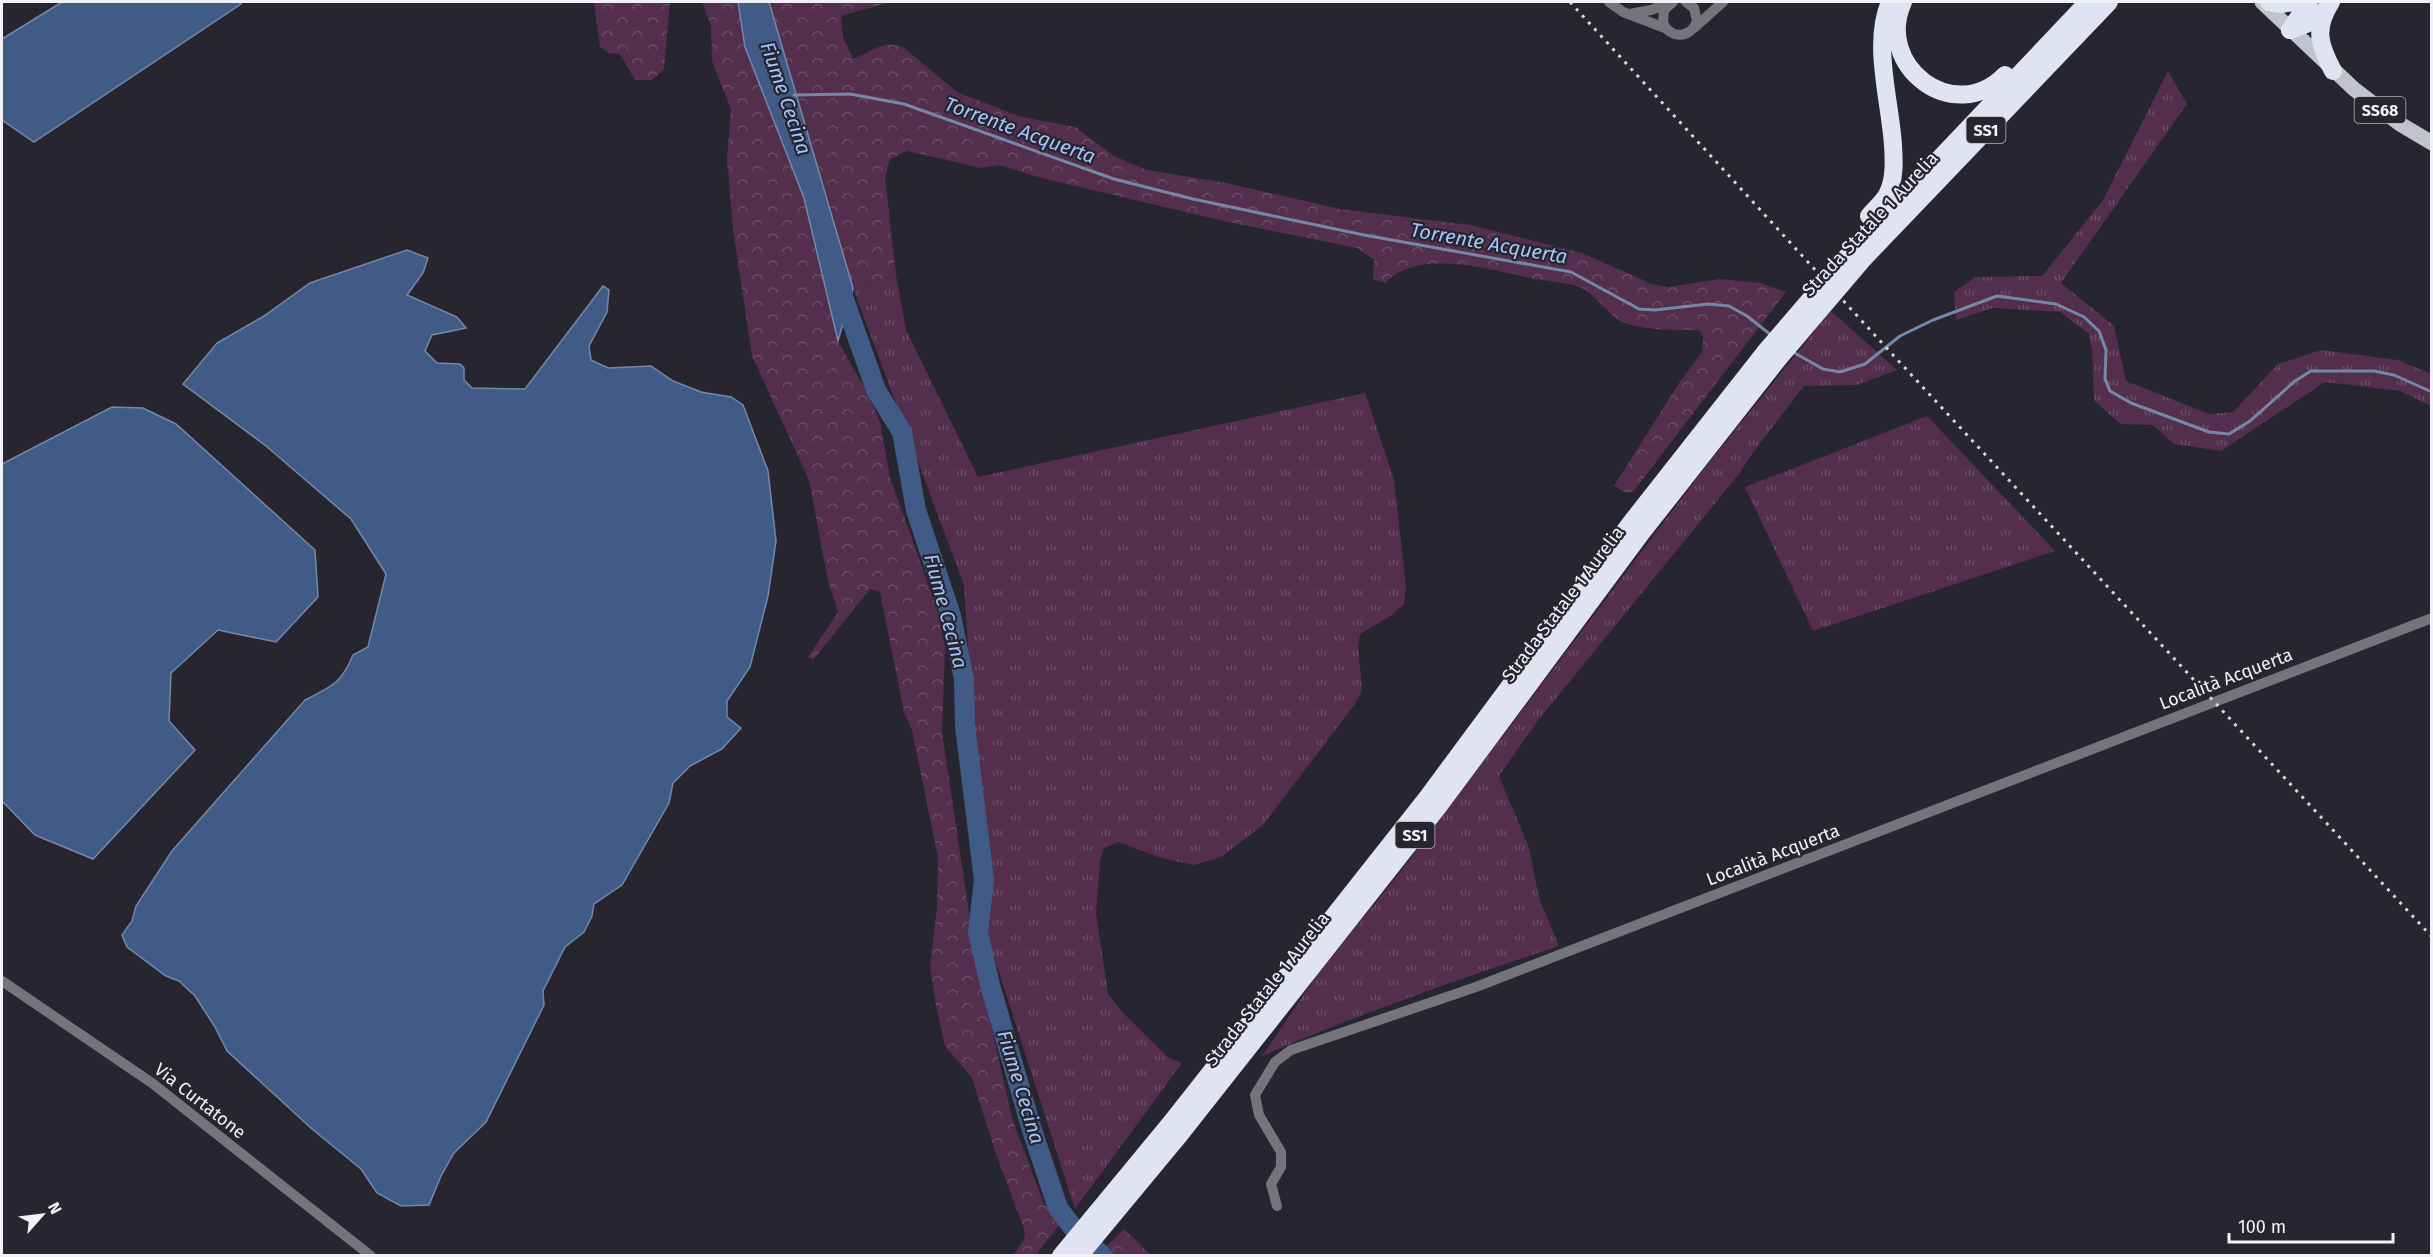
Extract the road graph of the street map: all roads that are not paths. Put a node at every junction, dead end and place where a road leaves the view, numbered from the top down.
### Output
1 (1609, 2) edge
2 (1671, 2) edge
3 (1687, 2) edge
4 (1701, 2) edge
5 (1723, 2) edge
6 (1890, 2) edge
7 (1903, 2) edge
8 (2088, 2) edge
9 (2109, 2) edge
10 (2262, 2) edge
11 (2269, 2) edge
12 (2294, 2) edge
13 (2309, 2) edge
14 (2329, 5) edge
15 (1630, 14) junction
16 (1665, 28) junction
17 (1693, 29) junction
18 (2290, 30) junction
19 (2031, 61) junction
20 (2333, 71) junction
21 (2432, 143) edge
22 (1857, 252) junction
23 (2432, 618) edge
24 (2, 981) edge
25 (1175, 1128) junction
26 (1277, 1206) dead end
27 (371, 1256) edge
28 (1061, 1256) edge
29 (1079, 1256) edge

1 - 15 street
2 - 15 street
2 - 16 street
3 - 4 street
3 - 17 street
5 - 17 street
6 - 22 highway
7 - 19 highway, SS1
8 - 19 highway, Strada Statale 1 Aurelia / SS1
9 - 22 highway, Strada Statale 1 Aurelia / SS1
10 - 18 main road, SS68
11 - 12 highway
13 - 18 highway
14 - 18 highway
14 - 20 highway
15 - 16 street
16 - 17 street
18 - 20 main road, SS68
19 - 22 highway, Strada Statale 1 Aurelia / SS1
20 - 21 main road, SS68
22 - 25 highway, Strada Statale 1 Aurelia / SS1, bridge
23 - 26 street, Località Acquerta
24 - 27 street, Via Curtatone
25 - 28 highway, Strada Statale 1 Aurelia / SS1
25 - 29 highway, Strada Statale 1 Aurelia / SS1

